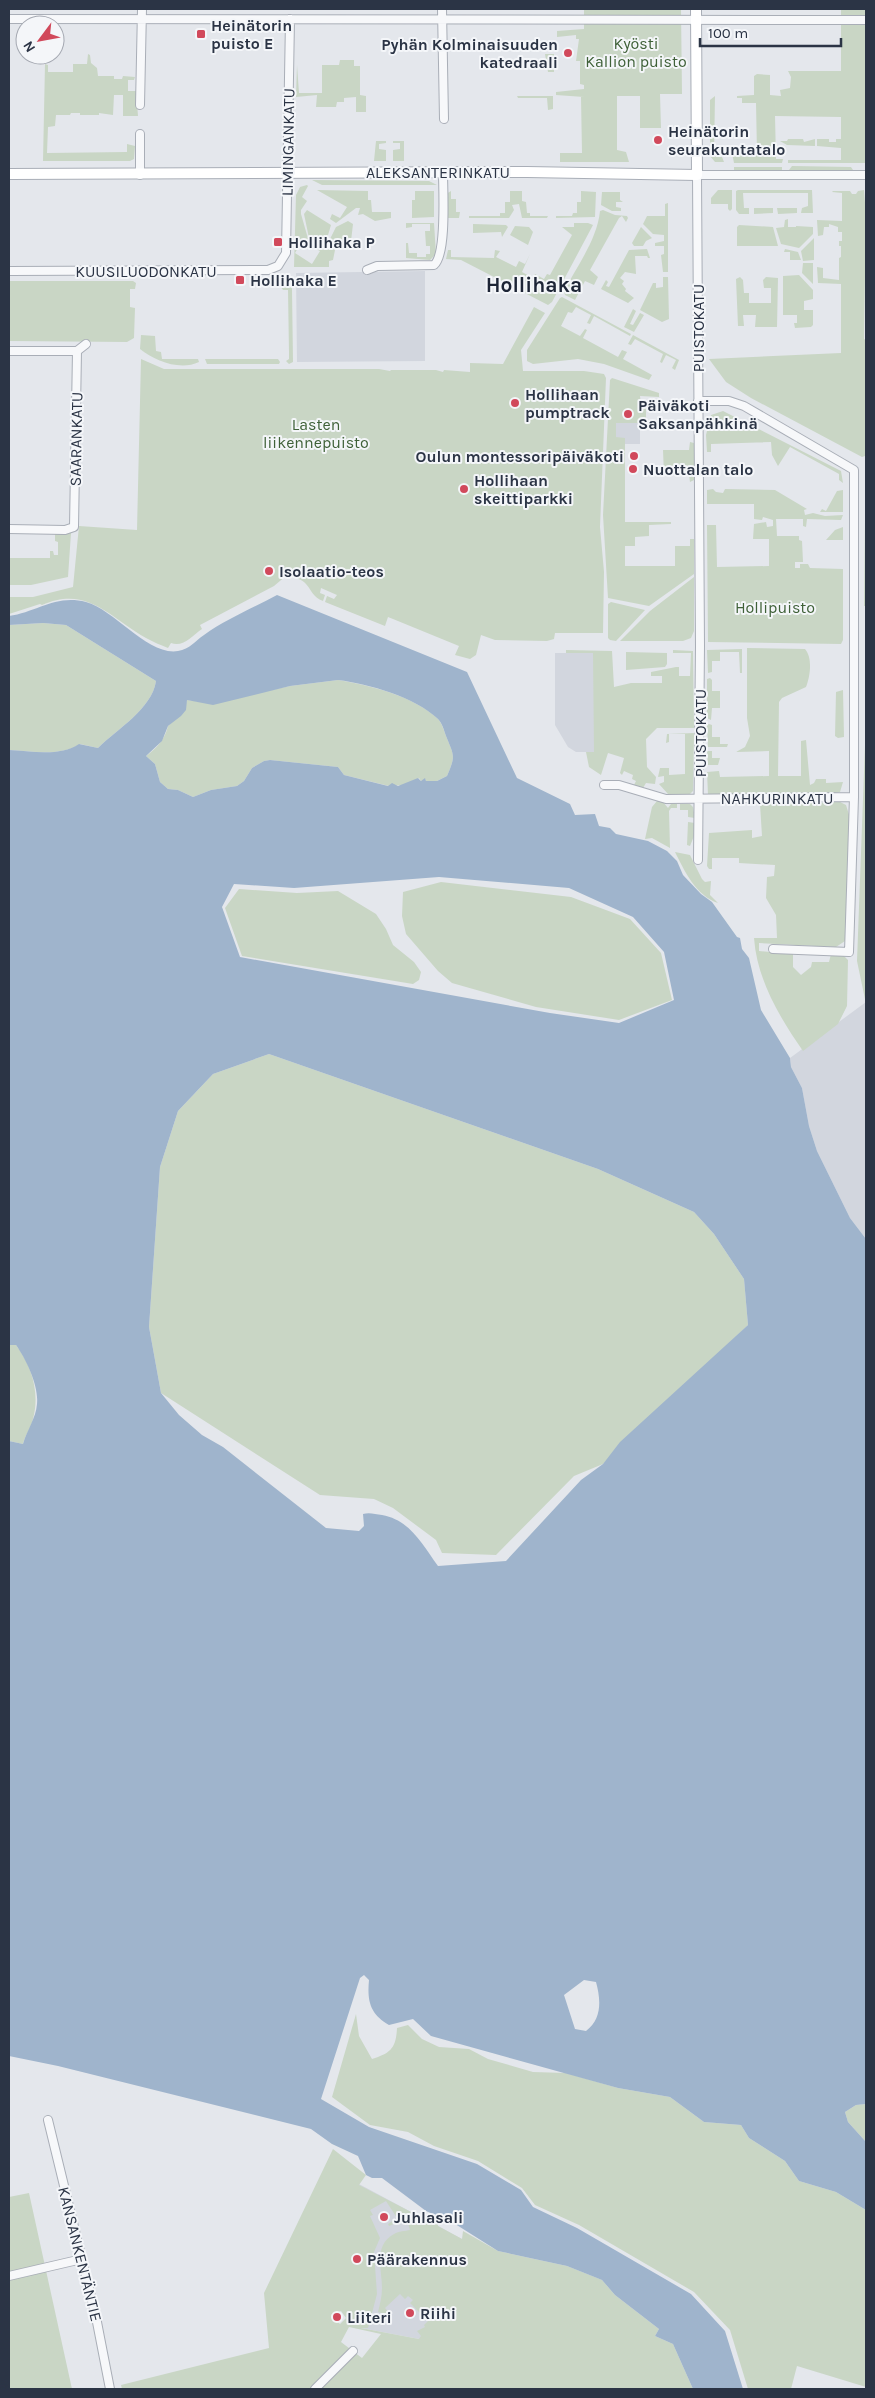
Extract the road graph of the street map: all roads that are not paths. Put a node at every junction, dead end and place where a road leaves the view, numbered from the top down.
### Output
1 (142, 9) edge
2 (442, 9) edge
3 (696, 9) edge
4 (141, 18) junction
5 (9, 19) edge
6 (290, 19) junction
7 (442, 20) junction
8 (696, 20) junction
9 (866, 20) edge
10 (140, 106) dead end
11 (444, 119) dead end
12 (140, 134) dead end
13 (443, 172) junction
14 (9, 174) edge
15 (287, 174) junction
16 (140, 175) junction
17 (697, 175) junction
18 (866, 175) edge
19 (280, 264) joint
20 (367, 270) dead end
21 (9, 271) edge
22 (86, 344) dead end
23 (9, 351) edge
24 (77, 351) junction
25 (698, 401) junction
26 (9, 529) edge
27 (604, 785) dead end
28 (854, 797) junction
29 (699, 798) junction
30 (698, 860) dead end
31 (773, 949) dead end
32 (48, 2120) dead end
33 (82, 2259) junction
34 (9, 2276) edge
35 (353, 2351) dead end
36 (110, 2389) edge
37 (315, 2389) edge

1 - 4 street
2 - 7 street
3 - 8 main road, PUISTOKATU
4 - 5 street
4 - 6 street
4 - 10 street
6 - 7 street
6 - 15 street, LIMINGANKATU
7 - 8 street
7 - 11 street
8 - 9 street
8 - 17 main road, PUISTOKATU
12 - 16 street
13 - 15 main road, ALEKSANTERINKATU
13 - 17 main road, ALEKSANTERINKATU
13 - 20 street
14 - 16 main road, ALEKSANTERINKATU
15 - 16 main road, ALEKSANTERINKATU
15 - 19 street, LIMINGANKATU
17 - 18 street, ALEKSANTERINKATU
17 - 25 street, PUISTOKATU
19 - 21 street, KUUSILUODONKATU
22 - 24 street
23 - 24 street
24 - 26 street, SAARANKATU
25 - 28 street
25 - 29 street, PUISTOKATU
27 - 29 street, PUISTOKATU
28 - 29 street, NAHKURINKATU
28 - 31 street
29 - 30 street, PUISTOKATU
32 - 33 street, KANSANKENTÄNTIE
33 - 34 street
33 - 36 street, KANSANKENTÄNTIE
35 - 37 street

